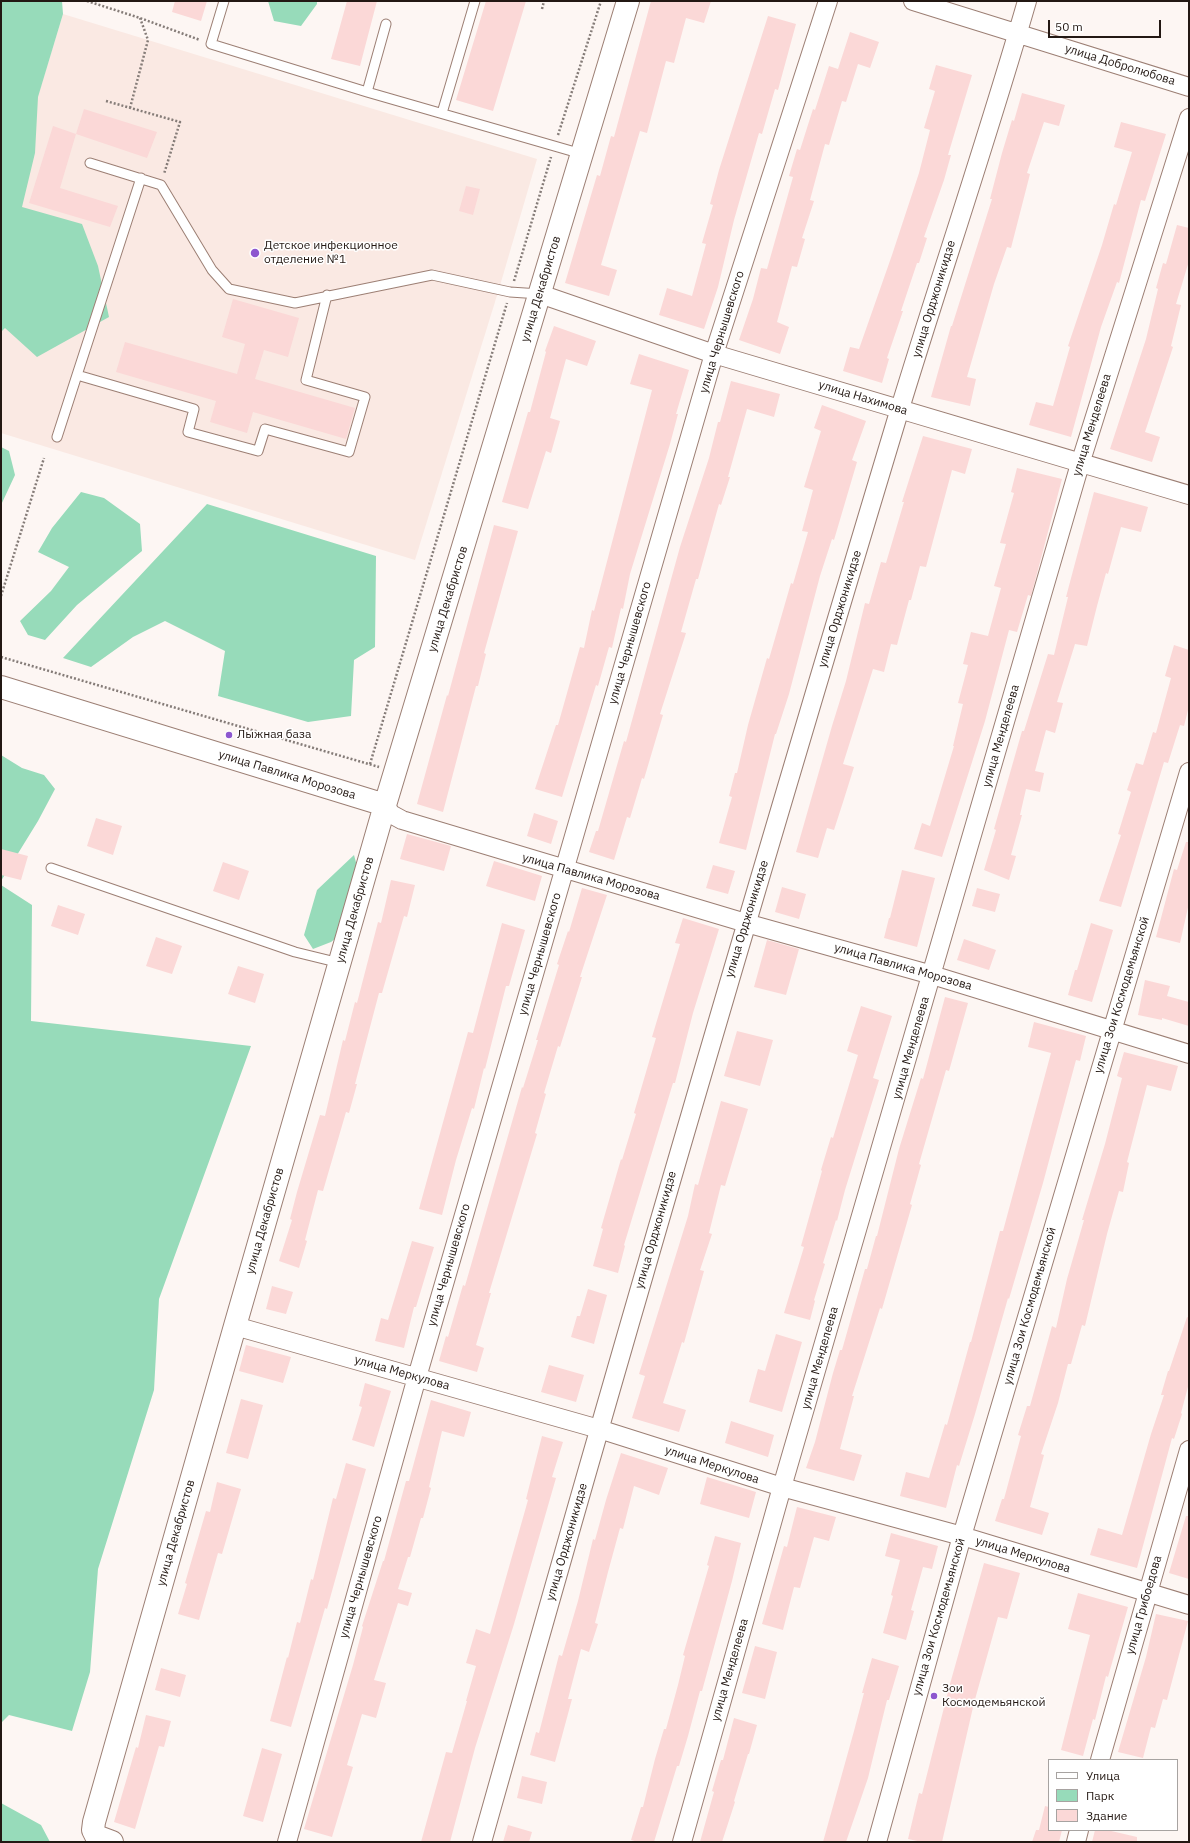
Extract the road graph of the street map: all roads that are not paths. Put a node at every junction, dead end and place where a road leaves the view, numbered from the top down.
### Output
1 (224, 1) edge
2 (475, 1) edge
3 (628, 1) edge
4 (828, 1) edge
5 (913, 1) edge
6 (1027, 1) edge
7 (386, 24) dead end
8 (1018, 34) junction
9 (1189, 87) edge
10 (367, 92) junction
11 (442, 113) junction
12 (1189, 118) edge
13 (582, 154) junction
14 (90, 163) dead end
15 (141, 178) junction
16 (540, 294) junction
17 (327, 295) junction
18 (714, 354) junction
19 (77, 375) junction
20 (900, 409) junction
21 (57, 437) dead end
22 (1080, 464) junction
23 (1189, 495) edge
24 (1, 687) edge
25 (1189, 772) edge
26 (386, 805) junction
27 (51, 868) dead end
28 (565, 870) junction
29 (746, 922) junction
30 (340, 963) junction
31 (932, 974) junction
32 (1112, 1030) junction
33 (1189, 1054) edge
34 (235, 1326) junction
35 (417, 1377) junction
36 (598, 1429) junction
37 (1189, 1450) edge
38 (782, 1487) junction
39 (962, 1536) junction
40 (1148, 1593) junction
41 (1189, 1605) edge
42 (1100, 1759) edge
43 (1080, 1831) edge
44 (112, 1842) edge
45 (287, 1842) edge
46 (482, 1842) edge
47 (682, 1842) edge
48 (877, 1842) edge
49 (1076, 1842) edge

1 - 10 lane
2 - 11 lane
3 - 13 street, улица Декабристов
4 - 18 street, улица Чернышевского
5 - 8 street, улица Добролюбова
6 - 8 street, улица Орджоникидзе
7 - 10 lane
8 - 9 street, улица Добролюбова
8 - 20 street, улица Орджоникидзе
10 - 11 lane
11 - 13 lane
12 - 22 street, улица Менделеева
13 - 16 street, улица Декабристов
14 - 15 lane
15 - 17 lane
15 - 19 lane
16 - 17 lane
16 - 18 street, улица Нахимова
16 - 26 street, улица Декабристов
17 - 19 lane
18 - 20 street, улица Нахимова
18 - 28 street, улица Чернышевского
19 - 21 lane
20 - 22 street, улица Нахимова
20 - 29 street, улица Орджоникидзе
22 - 23 street, улица Нахимова
22 - 31 street, улица Менделеева
24 - 26 street, улица Павлика Морозова
25 - 32 street, улица Зои Космодемьянской
26 - 28 street, улица Павлика Морозова
26 - 30 street, улица Декабристов
27 - 30 lane
28 - 29 street, улица Павлика Морозова
28 - 35 street, улица Чернышевского
29 - 31 street, улица Павлика Морозова
29 - 36 street, улица Орджоникидзе
30 - 34 street, улица Декабристов
31 - 32 street, улица Павлика Морозова
31 - 38 street, улица Менделеева
32 - 33 street, улица Павлика Морозова
32 - 39 street, улица Зои Космодемьянской
34 - 35 street, улица Меркулова
34 - 44 street, улица Декабристов
35 - 36 street, улица Меркулова
35 - 45 street, улица Чернышевского
36 - 38 street, улица Меркулова
36 - 46 street, улица Орджоникидзе
37 - 40 street, улица Грибоедова
38 - 39 street, улица Меркулова
38 - 47 street, улица Менделеева
39 - 40 street, улица Меркулова
39 - 48 street, улица Зои Космодемьянской
40 - 41 street, улица Меркулова
40 - 42 street, улица Грибоедова
43 - 49 street

